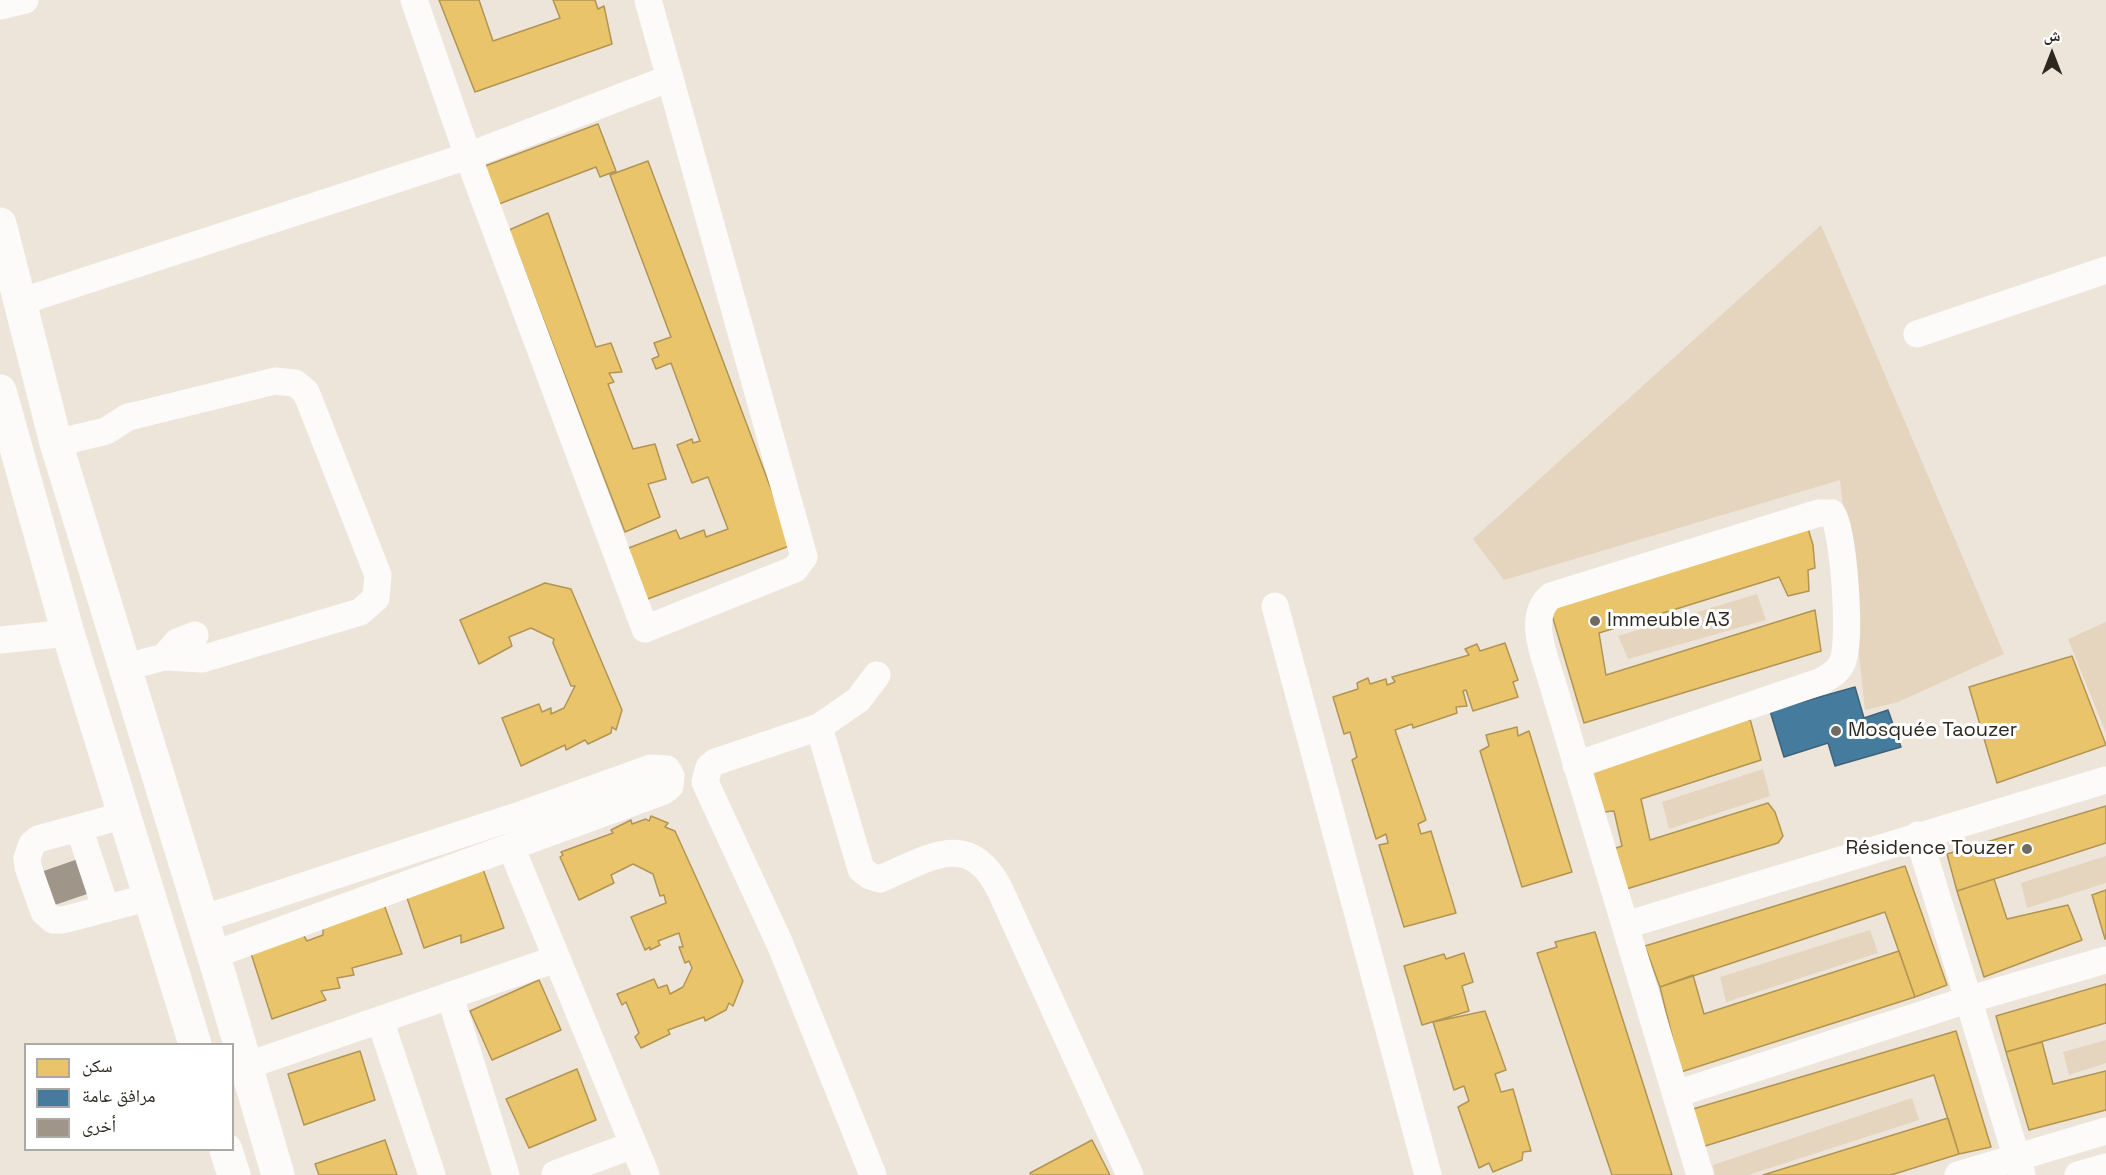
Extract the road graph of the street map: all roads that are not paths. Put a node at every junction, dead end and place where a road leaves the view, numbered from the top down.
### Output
1 (25, 0) edge
2 (414, 0) edge
3 (648, 0) edge
4 (0, 6) edge
5 (670, 78) junction
6 (468, 156) junction
7 (0, 224) edge
8 (2106, 270) edge
9 (20, 302) junction
10 (1917, 334) dead end
11 (0, 391) edge
12 (56, 443) junction
13 (1275, 606) dead end
14 (68, 633) junction
15 (195, 635) dead end
16 (0, 640) edge
17 (164, 657) junction
18 (123, 668) junction
19 (877, 675) dead end
20 (819, 728) junction
21 (1576, 765) junction
22 (2106, 780) edge
23 (523, 814) junction
24 (125, 815) junction
25 (79, 828) junction
26 (1918, 835) junction
27 (522, 843) junction
28 (322, 881) junction
29 (150, 897) junction
30 (106, 909) junction
31 (333, 912) junction
32 (202, 919) junction
33 (1626, 925) junction
34 (213, 955) junction
35 (556, 959) junction
36 (2106, 960) edge
37 (450, 996) junction
38 (1967, 1000) junction
39 (380, 1020) junction
40 (195, 1043) edge
41 (246, 1066) junction
42 (1676, 1094) junction
43 (2106, 1131) edge
44 (633, 1145) junction
45 (227, 1151) edge
46 (2019, 1166) edge
47 (2106, 1167) edge
48 (555, 1174) edge
49 (234, 1175) edge
50 (278, 1175) edge
51 (432, 1175) edge
52 (506, 1175) edge
53 (646, 1175) edge
54 (873, 1175) edge
55 (1130, 1175) edge
56 (1428, 1175) edge
57 (1700, 1175) edge
58 (1958, 1175) edge
59 (2078, 1175) edge

1 - 4 street
2 - 6 street
3 - 5 street
5 - 6 street
5 - 6 street
6 - 9 street
7 - 9 main road
8 - 10 street
9 - 12 main road
11 - 14 main road
12 - 17 street
12 - 18 main road
13 - 56 street
14 - 16 street
14 - 24 main road
15 - 17 street
17 - 18 street
18 - 32 main road
19 - 20 street
20 - 54 street
20 - 55 street
21 - 21 street
21 - 33 street
22 - 26 street
23 - 27 street
23 - 27 street
23 - 28 street
24 - 25 street
24 - 29 main road
25 - 30 street
25 - 30 street
26 - 33 street
26 - 38 street
27 - 31 street
27 - 35 street
28 - 31 street
28 - 32 street
29 - 30 street
29 - 40 main road
31 - 34 street
32 - 34 main road
33 - 42 street
34 - 41 main road
35 - 37 street
35 - 44 street
36 - 38 street
37 - 39 street
37 - 52 street
38 - 42 street
38 - 46 street
39 - 41 street
39 - 51 street
41 - 50 main road
42 - 57 street
43 - 46 street
44 - 48 street
44 - 53 street
45 - 49 main road
46 - 58 street
47 - 59 street

